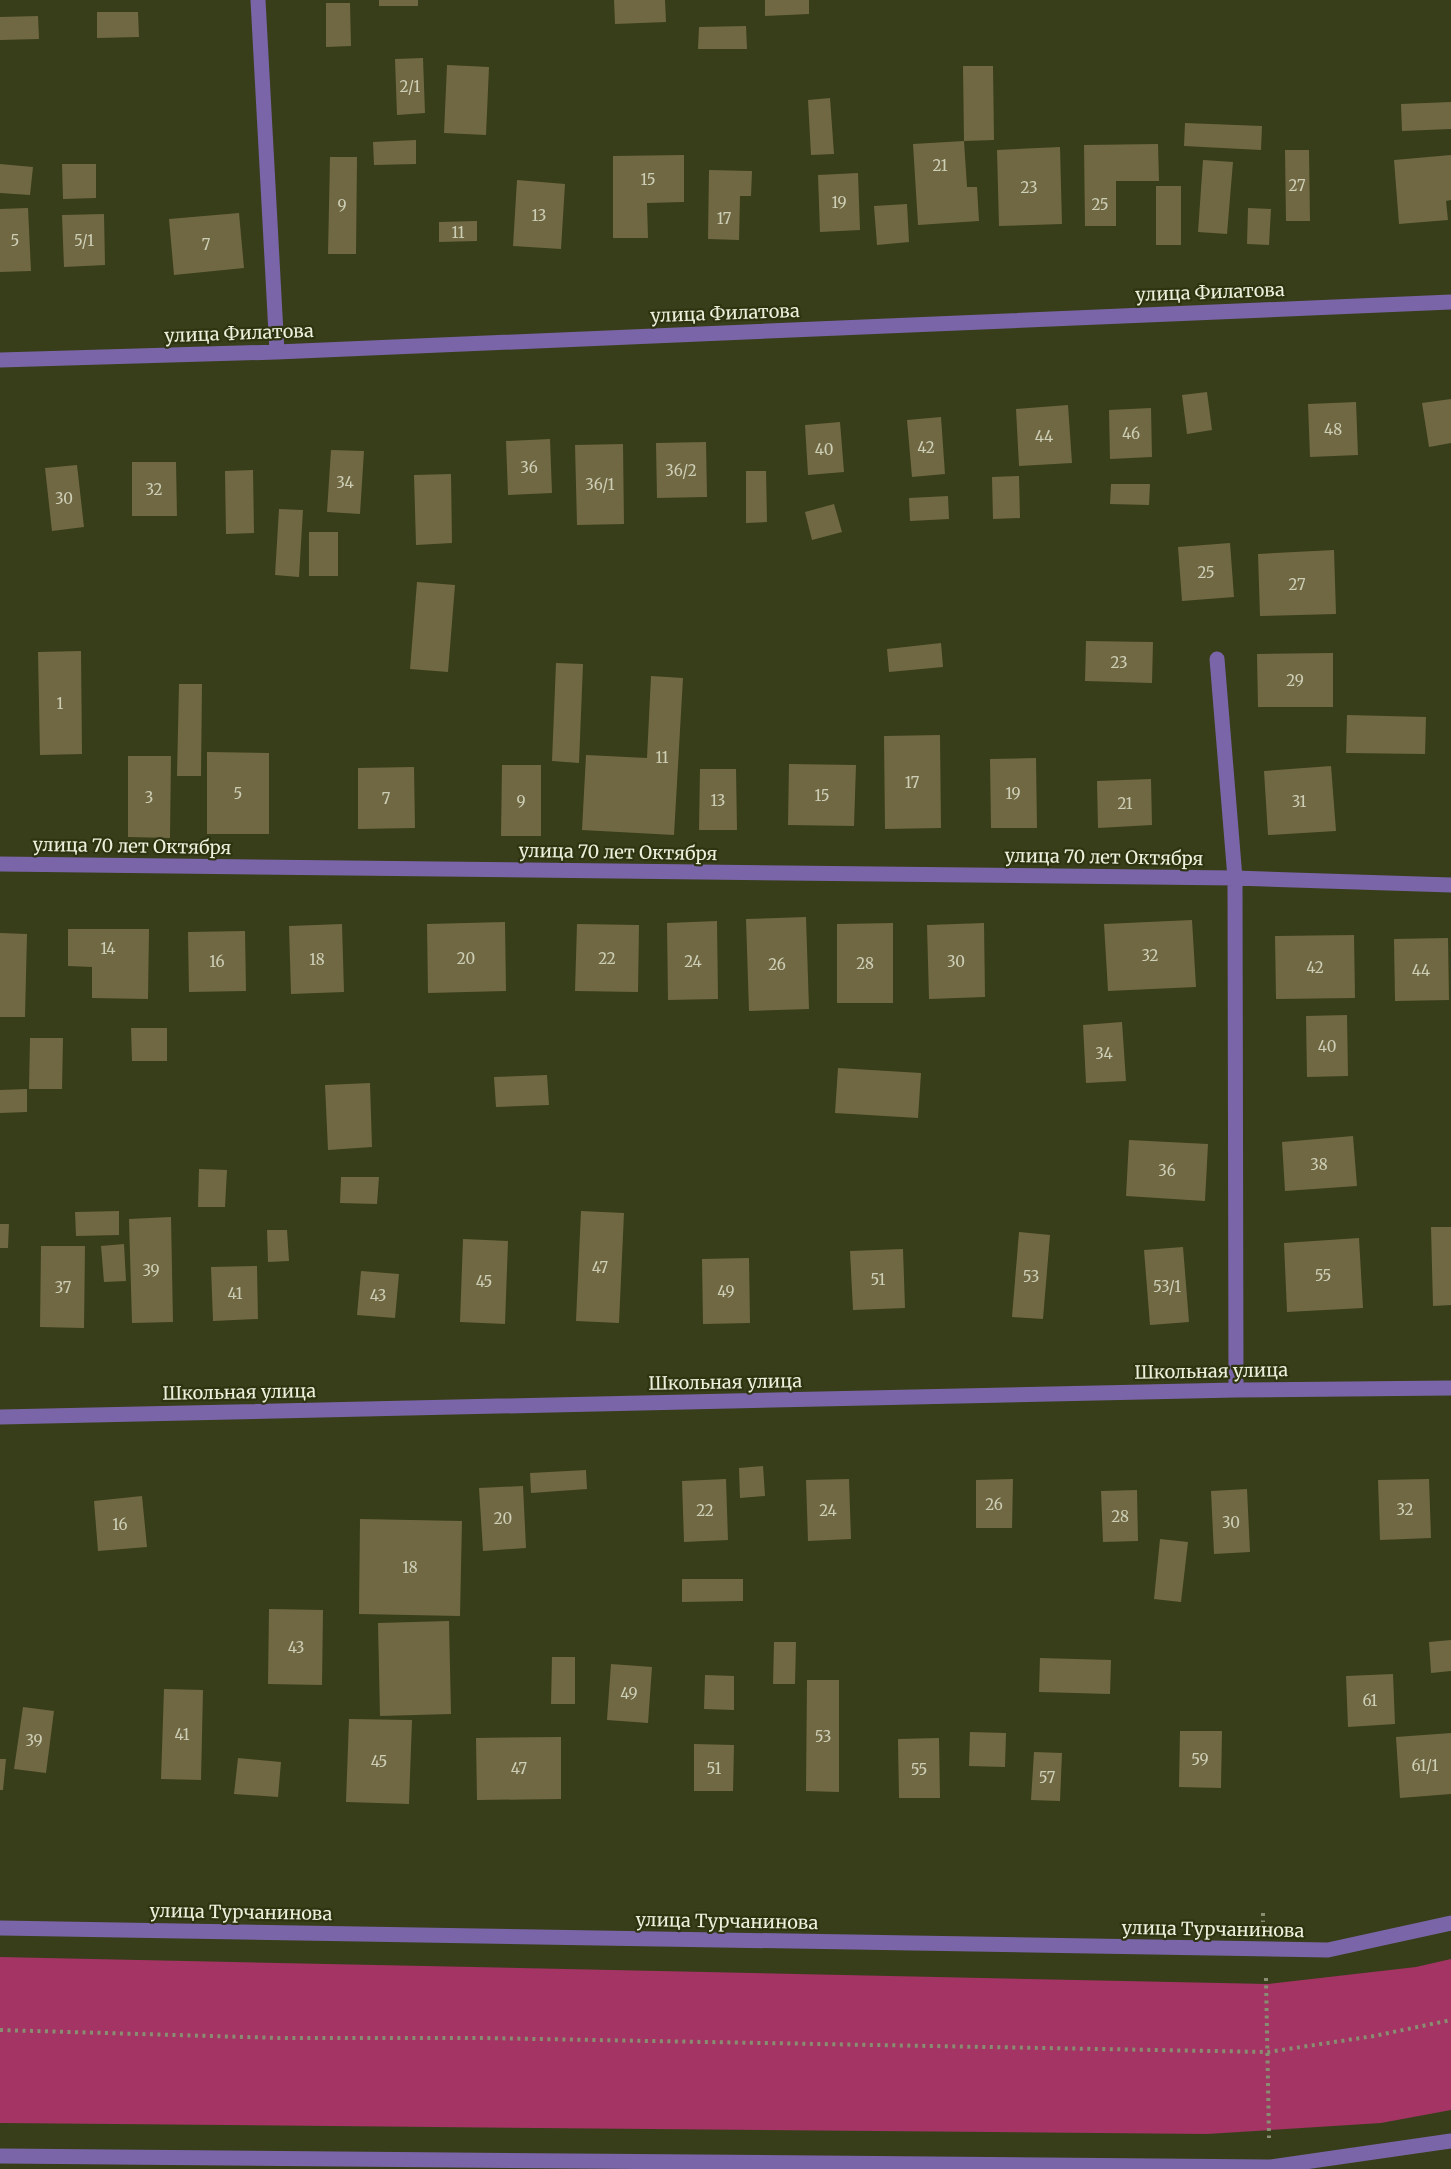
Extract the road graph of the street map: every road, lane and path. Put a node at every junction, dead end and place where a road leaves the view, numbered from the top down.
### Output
1 (258, 0) edge
2 (1451, 302) edge
3 (277, 352) junction
4 (0, 360) edge
5 (1216, 659) dead end
6 (0, 864) edge
7 (1235, 878) junction
8 (1451, 885) edge
9 (1451, 1388) edge
10 (1236, 1390) junction
11 (0, 1417) edge
12 (1263, 1913) dead end
13 (1451, 1923) edge
14 (0, 1928) edge
15 (1264, 1949) junction
16 (1451, 2020) edge
17 (0, 2030) edge
18 (1268, 2052) junction
19 (1451, 2141) edge
20 (0, 2156) edge
21 (1270, 2167) junction

1 - 3 street
2 - 3 street, улица Филатова
3 - 4 street, улица Филатова
5 - 7 street
6 - 7 street, улица 70 лет Октября
7 - 8 street, улица 70 лет Октября
7 - 10 street
9 - 10 street, Школьная улица
10 - 11 street, Школьная улица
12 - 15 path
13 - 15 street, улица Турчанинова
14 - 15 street, улица Турчанинова
15 - 18 path
16 - 18 path
17 - 18 path
18 - 21 path
19 - 21 street
20 - 21 street

